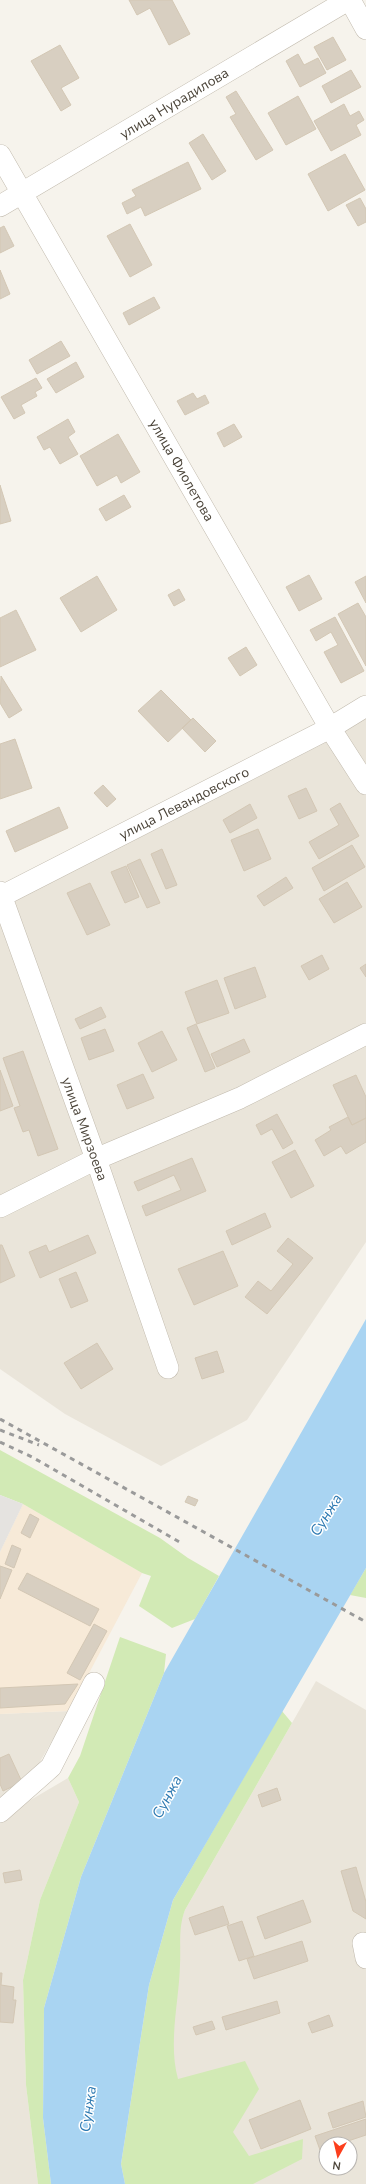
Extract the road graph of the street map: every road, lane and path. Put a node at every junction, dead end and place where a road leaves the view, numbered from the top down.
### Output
1 (349, 0) edge
2 (366, 29) edge
3 (0, 155) edge
4 (22, 193) junction
5 (0, 206) edge
6 (366, 706) edge
7 (330, 728) junction
8 (366, 784) edge
9 (0, 896) edge
10 (366, 1034) edge
11 (96, 1159) junction
12 (0, 1207) edge
13 (168, 1368) dead end
14 (94, 1683) dead end
15 (0, 1812) edge

1 - 2 street
1 - 4 street, улица Нурадилова
3 - 4 street, улица Фиолетова
4 - 5 street, улица Нурадилова
4 - 7 street, улица Фиолетова
6 - 7 street, улица Левандовского
7 - 8 street, улица Фиолетова
7 - 9 street, улица Левандовского
9 - 11 street, улица Мирзоева
10 - 11 street
11 - 12 street
11 - 13 street, улица Мирзоева
14 - 15 street

